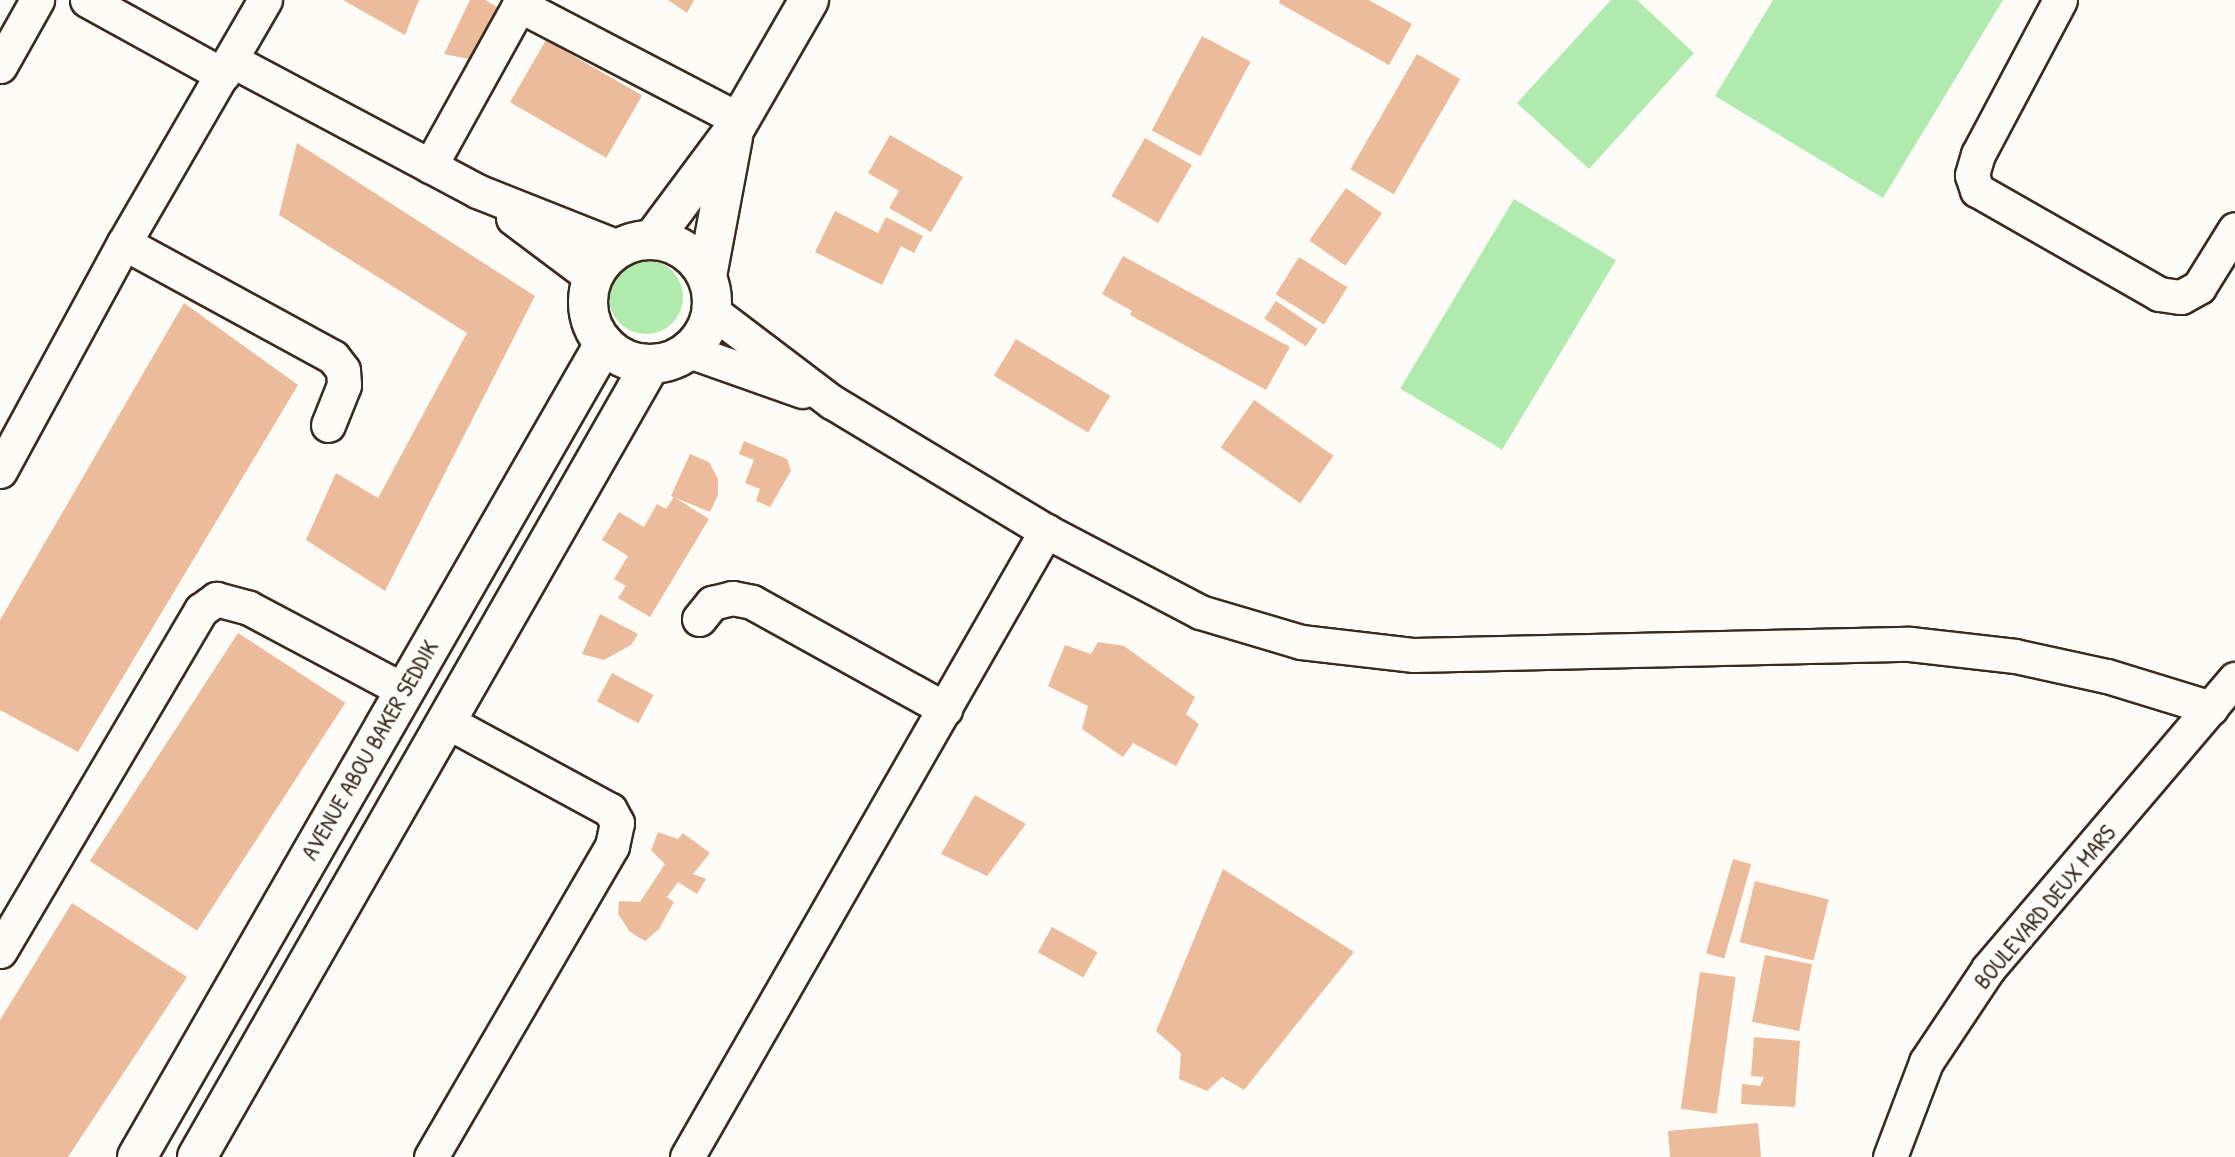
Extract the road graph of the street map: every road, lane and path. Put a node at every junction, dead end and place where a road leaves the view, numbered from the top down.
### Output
1 (37, 0) edge
2 (87, 0) edge
3 (265, 0) edge
4 (809, 0) edge
5 (2060, 0) edge
6 (521, 2) edge
7 (0, 66) edge
8 (227, 67) junction
9 (737, 125) junction
10 (430, 166) junction
11 (477, 191) junction
12 (2235, 229) edge
13 (124, 243) junction
14 (636, 244) junction
15 (593, 278) junction
16 (709, 294) junction
17 (604, 344) junction
18 (688, 351) junction
19 (650, 365) junction
20 (832, 402) junction
21 (328, 425) dead end
22 (3, 462) edge
23 (1046, 531) junction
24 (699, 619) dead end
25 (2235, 679) edge
26 (405, 691) junction
27 (2211, 708) junction
28 (945, 709) junction
29 (448, 722) junction
30 (0, 951) edge
31 (137, 1157) edge
32 (197, 1157) edge
33 (431, 1157) edge
34 (687, 1157) edge
35 (1890, 1157) edge

1 - 7 street
2 - 8 street
3 - 8 street
4 - 9 main road
5 - 12 street
6 - 9 street
6 - 10 street
8 - 10 street
8 - 13 street
9 - 14 main road
9 - 16 main road
10 - 11 street
11 - 14 street
11 - 15 street
13 - 21 street
13 - 22 street
14 - 15 main road
14 - 16 main road
15 - 17 main road
16 - 18 main road
16 - 20 street
17 - 19 main road
17 - 26 main road, AVENUE ABOU BAKER SEDDIK
18 - 19 main road
18 - 20 street
19 - 29 main road
20 - 23 street
23 - 27 street
23 - 28 street
24 - 28 street
25 - 27 street, BOULEVARD DEUX MARS
26 - 30 street
26 - 31 main road, AVENUE ABOU BAKER SEDDIK
27 - 35 street, BOULEVARD DEUX MARS
28 - 34 street
29 - 32 main road
29 - 33 street

